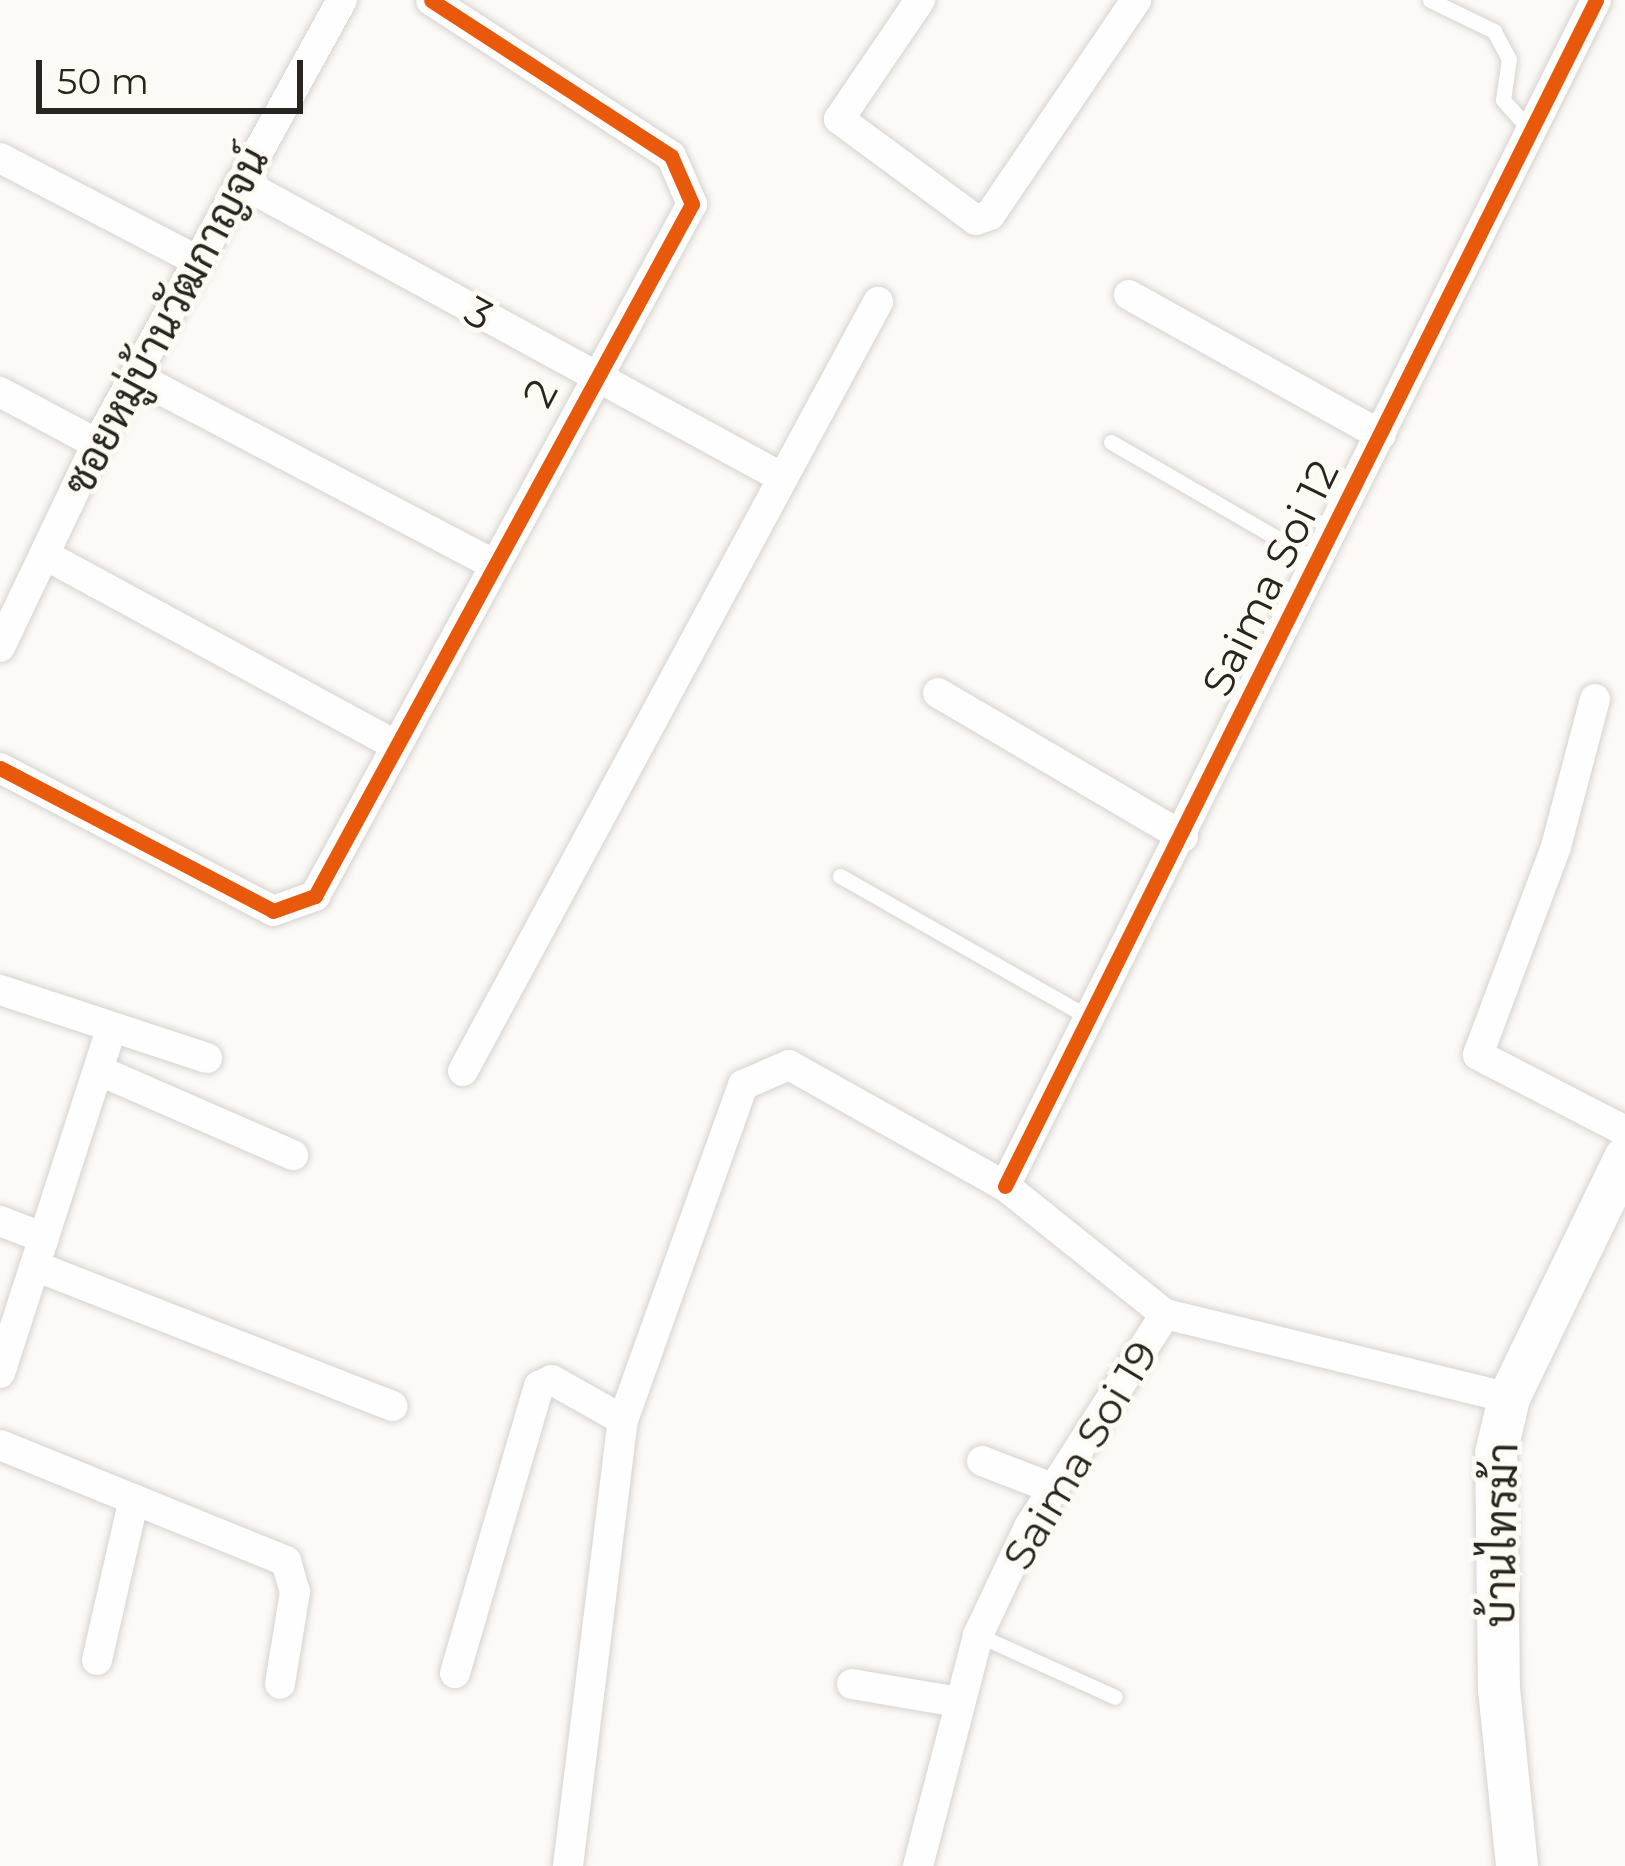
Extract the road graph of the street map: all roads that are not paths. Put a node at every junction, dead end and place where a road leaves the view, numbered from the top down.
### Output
1 (342, 0) edge
2 (431, 0) edge
3 (920, 0) edge
4 (1136, 0) edge
5 (1430, 0) edge
6 (1596, 0) edge
7 (1531, 130) junction
8 (0, 158) edge
9 (240, 182) junction
10 (198, 261) junction
11 (1129, 295) dead end
12 (878, 302) dead end
13 (590, 374) junction
14 (135, 376) junction
15 (0, 392) edge
16 (1382, 435) junction
17 (1111, 442) dead end
18 (97, 445) junction
19 (783, 478) junction
20 (47, 556) junction
21 (1318, 562) junction
22 (491, 563) junction
23 (0, 647) edge
24 (938, 693) dead end
25 (1595, 699) dead end
26 (393, 745) junction
27 (0, 768) edge
28 (1183, 837) junction
29 (840, 876) dead end
30 (0, 990) edge
31 (1093, 1020) junction
32 (110, 1032) junction
33 (207, 1058) dead end
34 (98, 1070) junction
35 (463, 1072) dead end
36 (1625, 1131) edge
37 (293, 1155) dead end
38 (1625, 1159) edge
39 (1005, 1186) junction
40 (0, 1221) edge
41 (39, 1252) junction
42 (1165, 1314) junction
43 (0, 1373) edge
44 (1509, 1398) junction
45 (393, 1406) dead end
46 (623, 1420) junction
47 (0, 1445) edge
48 (982, 1461) dead end
49 (1052, 1488) junction
50 (134, 1499) junction
51 (978, 1635) junction
52 (97, 1660) dead end
53 (455, 1673) dead end
54 (280, 1684) dead end
55 (852, 1684) dead end
56 (1115, 1697) dead end
57 (952, 1701) junction
58 (568, 1866) edge
59 (918, 1866) edge
60 (1517, 1866) edge

1 - 9 street, ซอยหมู่บ้านวัฒกาญจน์
2 - 13 street, 2
3 - 4 street
5 - 7 lane
6 - 7 street, Saima Soi 12
7 - 16 street, Saima Soi 12
8 - 10 street
9 - 10 street, ซอยหมู่บ้านวัฒกาญจน์
9 - 13 street, 3
10 - 14 street, ซอยหมู่บ้านวัฒกาญจน์
11 - 16 street
12 - 19 street
13 - 19 street, 3
13 - 22 street, 2
14 - 18 street, ซอยหมู่บ้านวัฒกาญจน์
14 - 22 street
15 - 18 street
16 - 21 street, Saima Soi 12
17 - 21 lane
18 - 20 street, ซอยหมู่บ้านวัฒกาญจน์
19 - 35 street
20 - 23 street, ซอยหมู่บ้านวัฒกาญจน์
20 - 26 street
21 - 28 street, Saima Soi 12
22 - 26 street, 2
24 - 28 street
25 - 36 street
26 - 27 street, 2
28 - 31 street, Saima Soi 12
29 - 31 lane
30 - 32 street
31 - 39 street, Saima Soi 12
32 - 33 street
32 - 34 street
34 - 37 street
34 - 41 street
38 - 44 street, บ้านไทรม้า
39 - 42 street
39 - 46 street
40 - 41 street
41 - 43 street
41 - 45 street
42 - 44 street, Saima Soi 19
42 - 49 street, Saima Soi 19
44 - 60 street, บ้านไทรม้า
46 - 53 street
46 - 58 street
47 - 50 street
48 - 49 street
49 - 51 street, Saima Soi 19
50 - 52 street
50 - 54 street
51 - 56 lane
51 - 57 street, Saima Soi 19
55 - 57 street
57 - 59 street, Saima Soi 19

